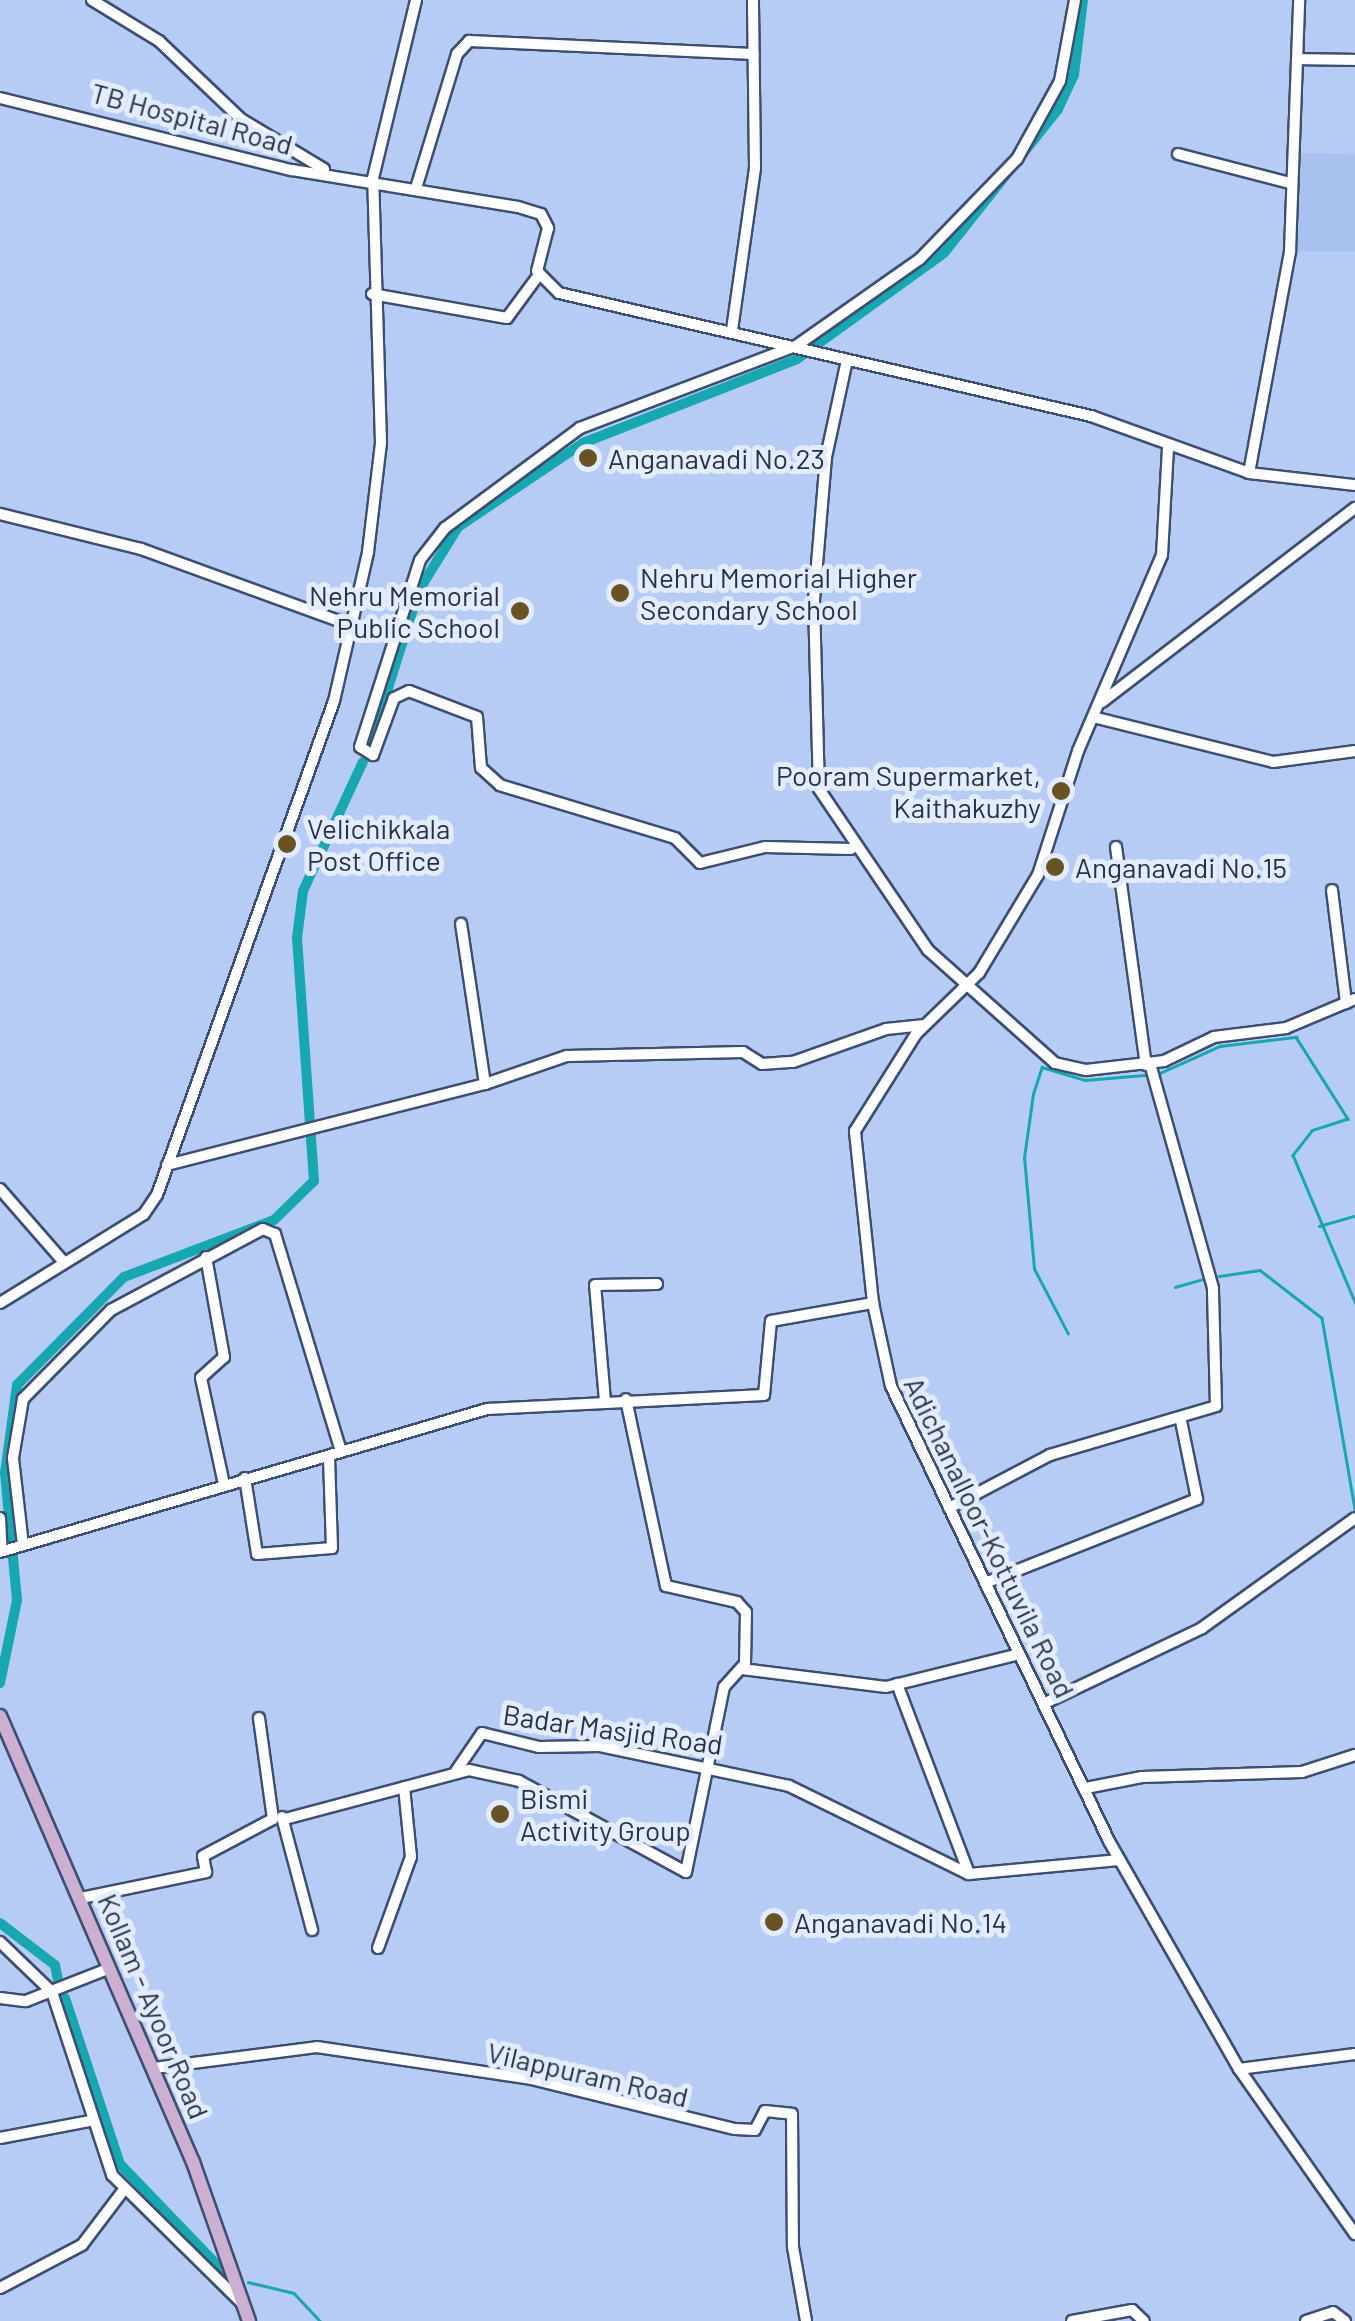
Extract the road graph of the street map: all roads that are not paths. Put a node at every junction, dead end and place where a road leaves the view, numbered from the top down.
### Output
1 (92, 0) edge
2 (416, 0) edge
3 (752, 0) edge
4 (1075, 0) edge
5 (1299, 0) edge
6 (754, 54) junction
7 (1297, 59) junction
8 (1355, 60) edge
9 (0, 98) edge
10 (1178, 154) dead end
11 (332, 174) junction
12 (373, 178) junction
13 (1290, 183) junction
14 (417, 186) junction
15 (538, 276) junction
16 (372, 294) junction
17 (732, 330) junction
18 (800, 347) junction
19 (847, 360) junction
20 (1168, 448) junction
21 (1249, 473) junction
22 (1355, 485) edge
23 (1355, 508) edge
24 (0, 514) edge
25 (352, 626) junction
26 (1099, 704) junction
27 (1093, 717) junction
28 (1355, 751) edge
29 (1116, 846) dead end
30 (851, 849) junction
31 (1332, 890) dead end
32 (460, 924) dead end
33 (961, 986) junction
34 (1350, 1001) edge
35 (925, 1025) junction
36 (1148, 1064) junction
37 (486, 1084) junction
38 (168, 1166) junction
39 (0, 1189) edge
40 (206, 1257) junction
41 (62, 1260) junction
42 (658, 1284) dead end
43 (0, 1303) edge
44 (874, 1303) junction
45 (626, 1400) junction
46 (605, 1401) junction
47 (1182, 1421) junction
48 (341, 1451) junction
49 (329, 1456) junction
50 (245, 1478) junction
51 (224, 1484) junction
52 (949, 1508) junction
53 (0, 1518) edge
54 (1355, 1518) edge
55 (21, 1546) junction
56 (3, 1551) edge
57 (985, 1583) junction
58 (1019, 1654) junction
59 (742, 1669) junction
60 (897, 1684) junction
61 (1045, 1703) junction
62 (0, 1716) edge
63 (260, 1718) dead end
64 (1355, 1755) edge
65 (712, 1763) junction
66 (456, 1771) junction
67 (404, 1787) junction
68 (1086, 1788) junction
69 (281, 1817) junction
70 (1119, 1860) junction
71 (969, 1874) junction
72 (81, 1898) junction
73 (312, 1930) dead end
74 (0, 1942) edge
75 (378, 1948) dead end
76 (110, 1968) junction
77 (52, 1992) junction
78 (0, 1998) edge
79 (1355, 2054) edge
80 (154, 2068) junction
81 (1239, 2069) junction
82 (90, 2122) junction
83 (0, 2138) edge
84 (123, 2191) junction
85 (1355, 2234) edge
86 (0, 2288) edge
87 (244, 2305) junction
88 (250, 2321) edge
89 (806, 2321) edge
90 (1072, 2321) edge
91 (1144, 2321) edge
92 (1306, 2321) edge
93 (1345, 2321) edge

1 - 11 street
2 - 12 street
3 - 6 street
4 - 18 street
5 - 7 street
6 - 14 street
6 - 17 street
7 - 8 street
7 - 13 street
9 - 11 street, TB Hospital Road
10 - 13 street
11 - 12 street, TB Hospital Road
12 - 14 street, TB Hospital Road
12 - 16 street
13 - 21 street
14 - 15 street, TB Hospital Road
15 - 16 street
15 - 17 street
16 - 25 street
17 - 18 street
18 - 19 street
18 - 30 street
19 - 20 street
19 - 30 street
20 - 21 street
20 - 26 street, Adichanalloor-Kottuvila Road
21 - 22 street
23 - 26 street
24 - 25 street
25 - 38 street
26 - 27 street, Adichanalloor-Kottuvila Road
27 - 28 street
27 - 33 street, Adichanalloor-Kottuvila Road
29 - 36 street
30 - 33 street
31 - 34 street
32 - 37 street
33 - 35 street, Adichanalloor-Kottuvila Road
33 - 36 street
34 - 36 street
35 - 37 street
35 - 44 street, Adichanalloor-Kottuvila Road
36 - 47 street
37 - 38 street
38 - 41 street
39 - 41 street
40 - 48 street
40 - 51 street
40 - 55 street
41 - 43 street
42 - 46 street
44 - 45 street
44 - 52 street, Adichanalloor-Kottuvila Road
45 - 46 street
45 - 59 street
46 - 48 street
47 - 52 street
47 - 57 street
48 - 49 street
49 - 50 street
49 - 50 street
50 - 51 street
51 - 55 street
52 - 57 street, Adichanalloor-Kottuvila Road
53 - 56 street
54 - 61 street
55 - 56 street
57 - 58 street, Adichanalloor-Kottuvila Road
58 - 60 street
58 - 61 street, Adichanalloor-Kottuvila Road
59 - 60 street
59 - 65 street
60 - 71 street
61 - 68 street, Adichanalloor-Kottuvila Road
62 - 72 main road, Kollam - Ayoor Road
63 - 69 street
64 - 68 street
65 - 66 street, Badar Masjid Road
65 - 66 street
65 - 71 street, Badar Masjid Road
66 - 67 street
67 - 69 street
67 - 75 street
68 - 70 street, Adichanalloor-Kottuvila Road
69 - 72 street
69 - 73 street
70 - 71 street
70 - 81 street, Adichanalloor-Kottuvila Road
72 - 76 main road, Kollam - Ayoor Road
74 - 77 street
76 - 77 street
76 - 80 main road, Kollam - Ayoor Road
77 - 78 street
77 - 82 street
79 - 81 street
80 - 87 main road, Kollam - Ayoor Road
80 - 89 street, Vilappuram Road
81 - 85 street, Adichanalloor-Kottuvila Road
82 - 83 street
82 - 84 street
84 - 86 street
84 - 87 street
87 - 88 main road, Kollam - Ayoor Road
90 - 91 street
92 - 93 street

